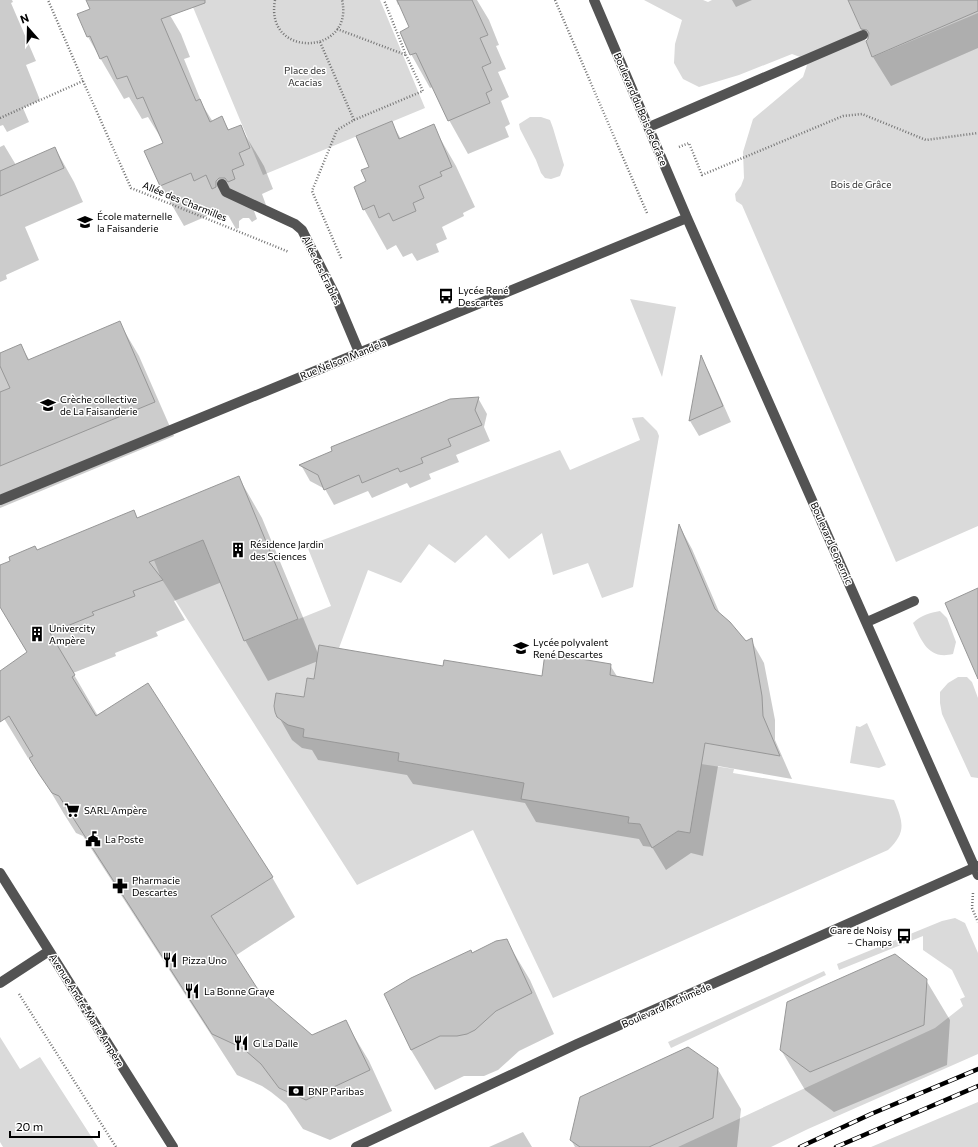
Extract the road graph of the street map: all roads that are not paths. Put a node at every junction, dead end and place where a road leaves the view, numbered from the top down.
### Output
1 (594, 0) edge
2 (863, 35) dead end
3 (649, 127) junction
4 (222, 184) dead end
5 (687, 218) junction
6 (359, 352) junction
7 (0, 500) edge
8 (914, 601) dead end
9 (867, 622) junction
10 (977, 870) edge
11 (0, 872) edge
12 (49, 950) junction
13 (4, 980) edge
14 (174, 1147) edge
15 (356, 1147) edge

1 - 3 street, Boulevard du Bois de Grâce
2 - 3 street
3 - 5 street, Boulevard du Bois de Grâce
4 - 6 street, Allée des Érables
5 - 6 street, Rue Nelson Mandela
5 - 9 street, Boulevard Copernic
6 - 7 street, Rue Nelson Mandela
8 - 9 street
9 - 10 street, Boulevard Copernic
10 - 15 street, Boulevard Archimède
11 - 12 street, Avenue André-Marie Ampère
12 - 13 street
12 - 14 street, Avenue André-Marie Ampère

